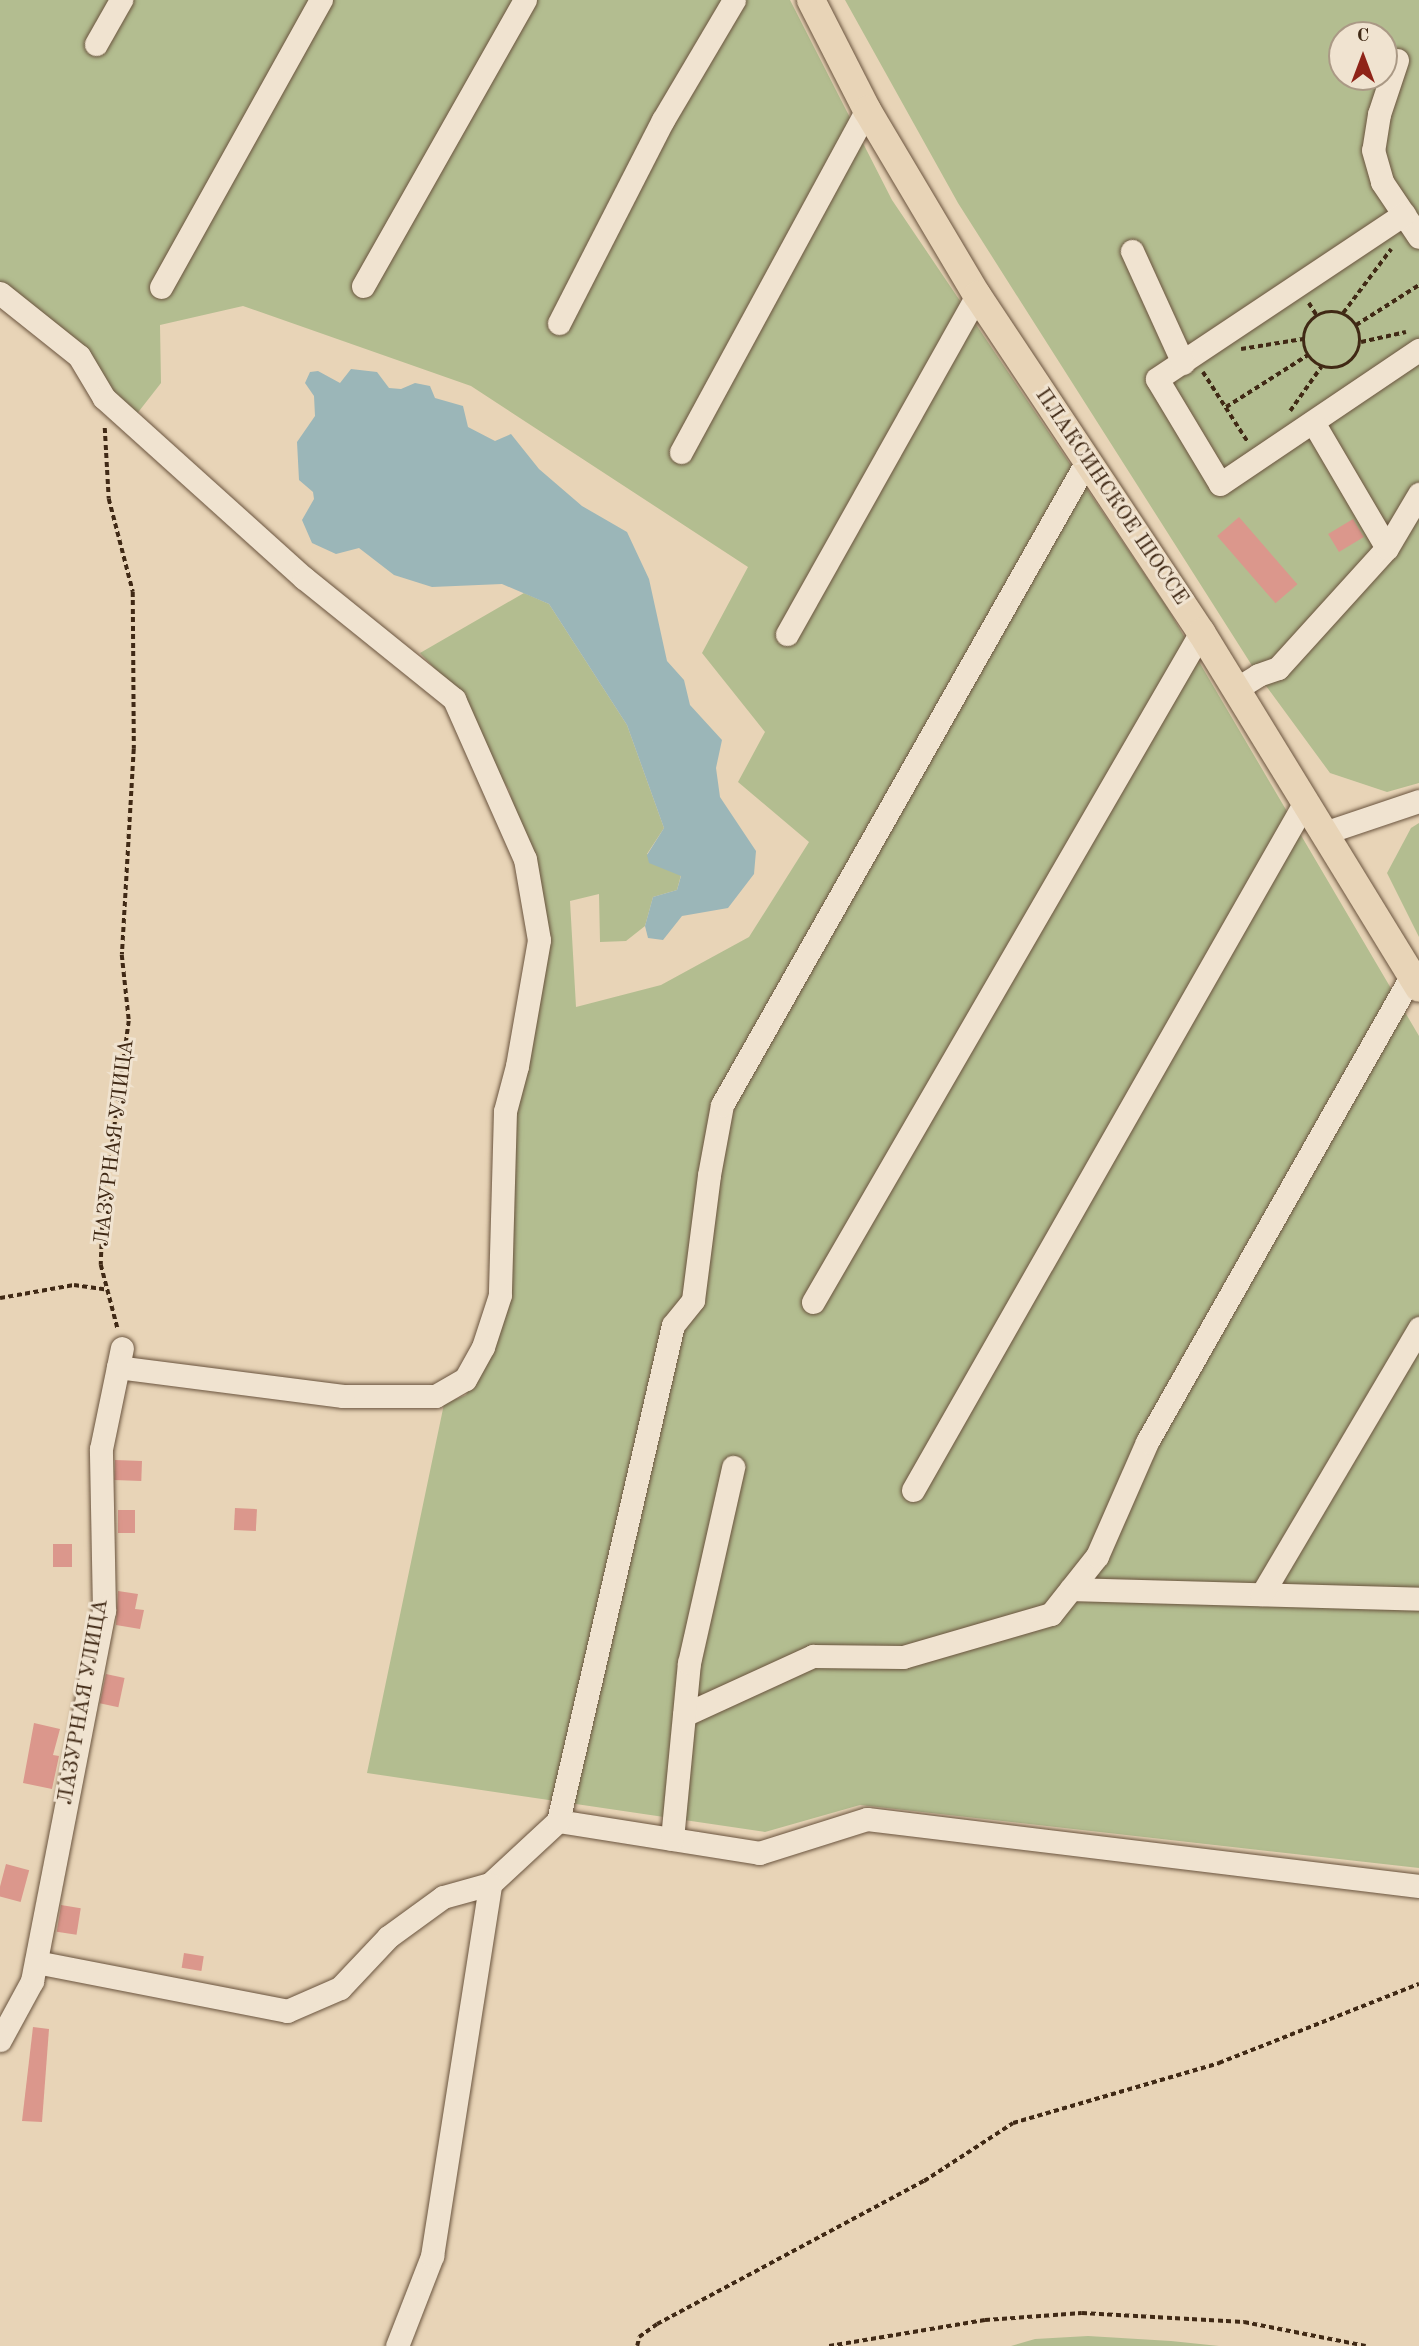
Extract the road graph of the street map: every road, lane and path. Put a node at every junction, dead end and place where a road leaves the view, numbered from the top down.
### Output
1 (121, 0) edge
2 (321, 0) edge
3 (525, 0) edge
4 (734, 0) edge
5 (811, 0) edge
6 (96, 44) dead end
7 (1387, 91) edge
8 (867, 110) junction
9 (1404, 214) junction
10 (1419, 237) edge
11 (1385, 249) dead end
12 (1132, 251) dead end
13 (1419, 285) edge
14 (363, 286) dead end
15 (161, 287) dead end
16 (0, 293) edge
17 (977, 295) junction
18 (1307, 299) dead end
19 (1343, 314) junction
20 (1317, 316) junction
21 (559, 323) dead end
22 (1356, 325) junction
23 (1304, 338) junction
24 (1413, 341) edge
25 (1361, 342) junction
26 (1236, 350) dead end
27 (1308, 355) junction
28 (1191, 365) junction
29 (1321, 367) junction
30 (103, 398) junction
31 (1226, 407) junction
32 (1289, 411) dead end
33 (1313, 422) junction
34 (1252, 447) dead end
35 (681, 452) dead end
36 (1087, 461) junction
37 (1419, 494) edge
38 (1387, 548) junction
39 (1201, 632) junction
40 (787, 634) dead end
41 (1236, 690) junction
42 (1419, 801) edge
43 (1305, 802) junction
44 (1324, 833) junction
45 (1415, 982) edge
46 (108, 1290) junction
47 (0, 1298) edge
48 (813, 1302) dead end
49 (1419, 1328) edge
50 (120, 1358) junction
51 (733, 1467) dead end
52 (913, 1490) dead end
53 (1071, 1589) junction
54 (1262, 1594) junction
55 (1419, 1599) edge
56 (684, 1715) junction
57 (558, 1821) junction
58 (672, 1839) junction
59 (490, 1884) junction
60 (1419, 1886) edge
61 (36, 1962) junction
62 (1419, 1984) edge
63 (0, 2040) edge
64 (397, 2346) edge
65 (637, 2346) edge
66 (829, 2346) edge
67 (1366, 2346) edge

1 - 6 street
2 - 15 street
3 - 14 street
4 - 21 street
5 - 8 main road, ПЛАКСИНСКОЕ ШОССЕ
7 - 9 street
8 - 17 main road, ПЛАКСИНСКОЕ ШОССЕ
8 - 35 street
9 - 10 street
9 - 28 street
11 - 19 path
12 - 28 street
13 - 22 path
16 - 30 street
17 - 36 main road, ПЛАКСИНСКОЕ ШОССЕ
17 - 40 street
18 - 20 path
19 - 20 path
19 - 22 path
20 - 23 path
22 - 25 path
23 - 26 path
23 - 27 path
24 - 25 path
24 - 33 street
25 - 29 path
27 - 29 path
27 - 31 path
28 - 31 path
28 - 33 street
29 - 32 path
30 - 46 path, ЛАЗУРНАЯ УЛИЦА
30 - 50 street
31 - 34 path
33 - 38 street
36 - 39 main road, ПЛАКСИНСКОЕ ШОССЕ
36 - 57 street
37 - 38 street
38 - 41 street
39 - 41 main road, ПЛАКСИНСКОЕ ШОССЕ
39 - 48 street
41 - 43 main road, ПЛАКСИНСКОЕ ШОССЕ
42 - 44 street
43 - 44 main road, ПЛАКСИНСКОЕ ШОССЕ
43 - 52 street
44 - 45 main road, ПЛАКСИНСКОЕ ШОССЕ
45 - 53 street
46 - 47 path
46 - 50 path, ЛАЗУРНАЯ УЛИЦА
49 - 54 street
50 - 61 street, ЛАЗУРНАЯ УЛИЦА
51 - 56 street
53 - 54 street
53 - 56 street
54 - 55 street
56 - 58 street
57 - 58 street
57 - 59 street
58 - 60 street
59 - 61 street
59 - 64 street
61 - 63 street, ЛАЗУРНАЯ УЛИЦА
62 - 65 path
66 - 67 path

